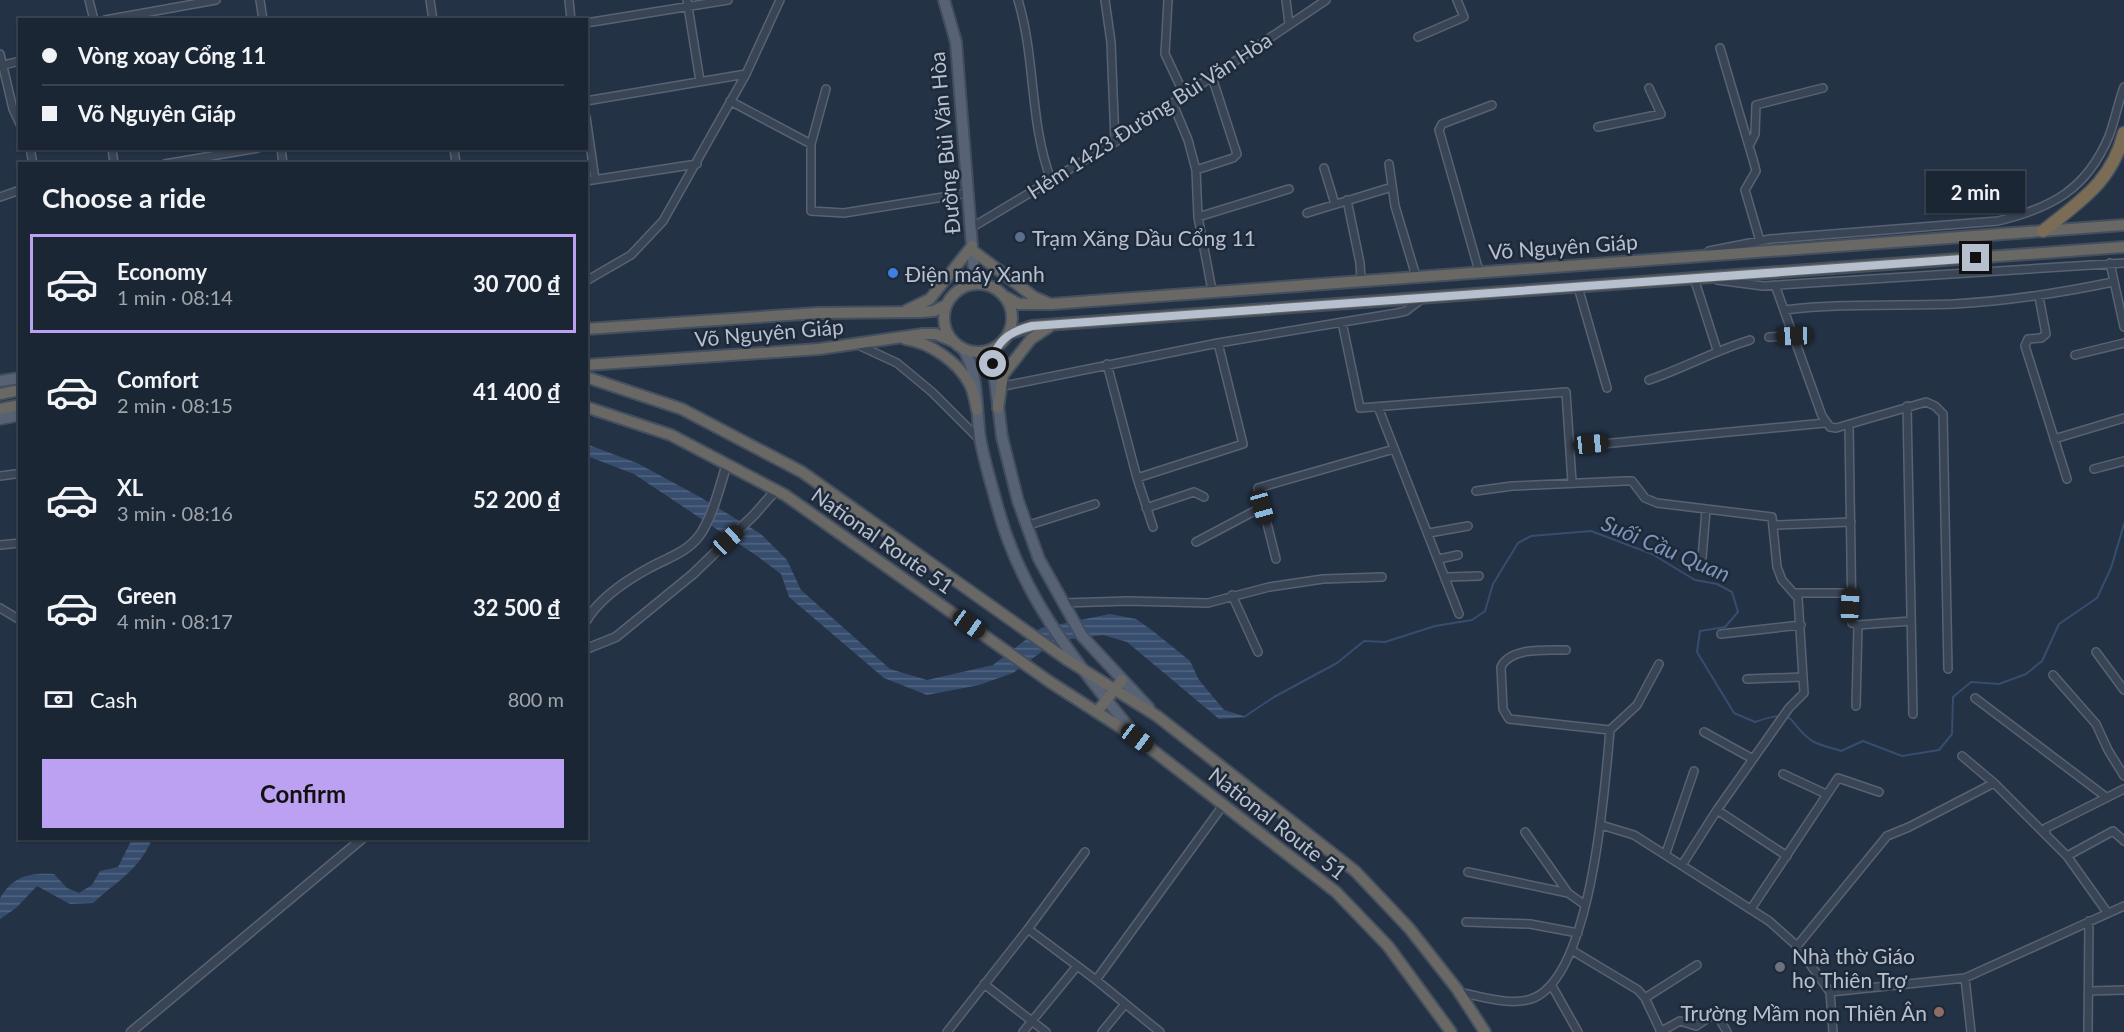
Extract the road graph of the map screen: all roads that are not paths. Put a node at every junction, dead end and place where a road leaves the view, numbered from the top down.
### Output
1 (89, 0) edge
2 (216, 0) edge
3 (260, 0) edge
4 (430, 0) edge
5 (569, 0) edge
6 (728, 0) edge
7 (780, 0) edge
8 (944, 0) edge
9 (1018, 0) edge
10 (1105, 0) edge
11 (1168, 0) edge
12 (1286, 0) edge
13 (1326, 0) edge
14 (1457, 0) edge
15 (687, 3) edge
16 (94, 18) edge
17 (116, 18) edge
18 (263, 18) edge
19 (433, 18) edge
20 (571, 18) edge
21 (588, 23) edge
22 (1288, 24) junction
23 (1418, 37) dead end
24 (1720, 48) dead end
25 (0, 54) edge
26 (18, 62) edge
27 (1, 66) edge
28 (746, 74) junction
29 (1212, 77) junction
30 (700, 81) junction
31 (2124, 87) edge
32 (1649, 88) dead end
33 (1823, 88) dead end
34 (826, 89) dead end
35 (1185, 96) junction
36 (588, 101) edge
37 (730, 101) junction
38 (1173, 104) junction
39 (1492, 105) dead end
40 (18, 118) edge
41 (1598, 127) dead end
42 (588, 129) edge
43 (2124, 133) edge
44 (1115, 142) junction
45 (811, 144) junction
46 (1750, 144) junction
47 (249, 150) edge
48 (197, 161) edge
49 (697, 164) junction
50 (1389, 164) dead end
51 (1324, 168) dead end
52 (1196, 170) junction
53 (596, 179) junction
54 (588, 180) edge
55 (1051, 180) junction
56 (1392, 187) junction
57 (1289, 189) dead end
58 (18, 191) edge
59 (968, 193) junction
60 (0, 197) edge
61 (1347, 200) junction
62 (1335, 204) junction
63 (1307, 213) dead end
64 (1198, 217) junction
65 (2124, 225) edge
66 (971, 228) junction
67 (2043, 231) junction
68 (1760, 241) junction
69 (2124, 247) edge
70 (972, 248) junction
71 (1682, 257) junction
72 (2110, 263) junction
73 (2124, 263) edge
74 (1479, 271) junction
75 (1416, 276) junction
76 (1697, 278) junction
77 (588, 280) edge
78 (1361, 280) junction
79 (2113, 282) junction
80 (975, 284) junction
81 (1775, 285) junction
82 (1578, 287) junction
83 (1212, 290) junction
84 (1006, 297) junction
85 (2039, 297) junction
86 (1423, 298) junction
87 (946, 304) junction
88 (1051, 304) junction
89 (1785, 310) junction
90 (902, 312) junction
91 (1342, 322) junction
92 (1054, 325) junction
93 (2124, 327) edge
94 (588, 328) edge
95 (1008, 334) junction
96 (1794, 336) junction
97 (1769, 337) dead end
98 (887, 339) junction
99 (952, 340) junction
100 (1750, 340) dead end
101 (1218, 343) junction
102 (2124, 343) edge
103 (855, 344) junction
104 (995, 348) junction
105 (963, 349) junction
106 (1717, 350) junction
107 (2074, 355) dead end
108 (1107, 364) junction
109 (588, 365) edge
110 (18, 378) edge
111 (588, 379) edge
112 (1649, 380) dead end
113 (0, 381) edge
114 (999, 387) junction
115 (1607, 388) dead end
116 (18, 390) edge
117 (0, 394) edge
118 (18, 405) edge
119 (1906, 406) junction
120 (1378, 407) junction
121 (588, 408) edge
122 (998, 408) junction
123 (0, 409) edge
124 (977, 410) junction
125 (18, 415) edge
126 (2124, 418) edge
127 (0, 419) edge
128 (1825, 423) junction
129 (1849, 425) junction
130 (2054, 439) junction
131 (981, 440) junction
132 (1570, 447) junction
133 (1394, 449) junction
134 (2124, 461) edge
135 (727, 463) junction
136 (2094, 469) dead end
137 (15, 474) dead end
138 (0, 476) edge
139 (1137, 478) junction
140 (2067, 479) dead end
141 (1572, 482) junction
142 (776, 490) junction
143 (1476, 491) dead end
144 (1204, 497) dead end
145 (1095, 504) dead end
146 (1262, 507) junction
147 (1146, 508) junction
148 (1706, 510) junction
149 (1851, 522) junction
150 (1775, 525) junction
151 (1026, 526) junction
152 (1468, 526) dead end
153 (1153, 527) dead end
154 (1429, 533) junction
155 (1196, 542) dead end
156 (18, 543) edge
157 (0, 545) edge
158 (1458, 555) dead end
159 (1702, 558) dead end
160 (1276, 559) dead end
161 (1439, 559) junction
162 (1479, 576) dead end
163 (1382, 577) dead end
164 (1446, 577) junction
165 (1796, 593) junction
166 (1851, 593) junction
167 (1232, 595) junction
168 (1065, 606) junction
169 (0, 608) edge
170 (1459, 614) dead end
171 (588, 618) edge
172 (18, 619) edge
173 (1911, 621) junction
174 (1801, 625) junction
175 (1858, 625) junction
176 (1721, 634) dead end
177 (588, 649) edge
178 (1566, 650) dead end
179 (1258, 652) dead end
180 (2096, 652) dead end
181 (1659, 664) dead end
182 (1082, 669) junction
183 (1948, 669) dead end
184 (2053, 675) dead end
185 (1803, 677) junction
186 (1747, 679) dead end
187 (1122, 680) junction
188 (1114, 689) junction
189 (2124, 690) edge
190 (1975, 698) dead end
191 (1106, 699) junction
192 (1856, 706) dead end
193 (1097, 712) junction
194 (1913, 714) dead end
195 (1157, 716) junction
196 (1610, 730) junction
197 (1704, 732) dead end
198 (1137, 738) junction
199 (1962, 756) dead end
200 (1753, 759) junction
201 (1694, 771) dead end
202 (1783, 774) dead end
203 (2124, 776) edge
204 (1994, 783) junction
205 (2124, 789) edge
206 (1879, 792) dead end
207 (1826, 794) junction
208 (2106, 797) junction
209 (1224, 804) junction
210 (1717, 810) junction
211 (1601, 825) junction
212 (1525, 832) dead end
213 (2046, 835) junction
214 (361, 840) edge
215 (2124, 841) edge
216 (1085, 852) dead end
217 (1666, 853) junction
218 (1787, 855) junction
219 (2067, 856) junction
220 (1682, 865) junction
221 (1468, 872) dead end
222 (1568, 893) junction
223 (1585, 905) junction
224 (2124, 906) edge
225 (1751, 909) junction
226 (2107, 912) junction
227 (2089, 921) junction
228 (1466, 922) dead end
229 (1028, 929) junction
230 (1578, 933) junction
231 (1797, 946) junction
232 (1573, 951) junction
233 (1697, 965) dead end
234 (1077, 966) junction
235 (1965, 978) junction
236 (1096, 980) junction
237 (984, 984) junction
238 (1552, 986) junction
239 (2124, 990) edge
240 (2089, 991) junction
241 (1458, 992) junction
242 (1830, 992) junction
243 (1645, 998) junction
244 (1125, 1004) junction
245 (1032, 1021) junction
246 (131, 1032) edge
247 (947, 1032) edge
248 (1023, 1032) edge
249 (1046, 1032) edge
250 (1102, 1032) edge
251 (1160, 1032) edge
252 (1451, 1032) edge
253 (1485, 1032) edge
254 (1578, 1032) edge
255 (1661, 1032) edge
256 (1727, 1032) edge
257 (1833, 1032) edge
258 (1971, 1032) edge
259 (2088, 1032) edge

1 - 16 street
2 - 17 street
3 - 18 street
4 - 19 street
5 - 20 street
6 - 15 street
7 - 28 street
8 - 59 main road, Đường Bùi Văn Hòa
9 - 55 street
10 - 44 street
11 - 35 street
12 - 22 street
13 - 22 street, Hẻm 1423 Đường Bùi Văn Hòa
14 - 23 street
15 - 21 street
15 - 30 street
22 - 29 street, Hẻm 1423 Đường Bùi Văn Hòa
24 - 46 street
25 - 27 street
26 - 27 street
27 - 40 street
28 - 30 street
28 - 37 street
29 - 35 street, Hẻm 1423 Đường Bùi Văn Hòa
29 - 52 street
30 - 36 street
31 - 68 street
32 - 41 street
33 - 46 street
34 - 45 street
35 - 38 street, Hẻm 1423 Đường Bùi Văn Hòa
37 - 45 street
37 - 49 street
38 - 44 street, Hẻm 1423 Đường Bùi Văn Hòa
38 - 52 street
39 - 74 street
42 - 53 street
43 - 67 highway
44 - 55 street, Hẻm 1423 Đường Bùi Văn Hòa
45 - 59 street
46 - 68 street
47 - 48 street
49 - 53 street
49 - 77 street
50 - 56 street
51 - 62 street
52 - 64 street
53 - 54 street
55 - 66 street, Hẻm 1423 Đường Bùi Văn Hòa
56 - 61 street
56 - 75 street
57 - 64 street
58 - 60 street
59 - 66 main road, Đường Bùi Văn Hòa
61 - 62 street
61 - 78 street
62 - 63 street
64 - 83 street
65 - 67 highway, Võ Nguyên Giáp
66 - 70 main road, Đường Bùi Văn Hòa
67 - 71 highway, Võ Nguyên Giáp
68 - 71 street
69 - 76 highway, Võ Nguyên Giáp
70 - 80 main road, Đường Bùi Văn Hòa
70 - 88 highway
70 - 90 highway
71 - 74 highway, Võ Nguyên Giáp
72 - 73 street
72 - 79 street
72 - 81 street
74 - 75 highway, Võ Nguyên Giáp
75 - 78 highway, Võ Nguyên Giáp
76 - 81 street
76 - 82 highway, Võ Nguyên Giáp
76 - 106 street
78 - 83 highway, Võ Nguyên Giáp
79 - 85 street
79 - 93 street
80 - 84 highway
80 - 87 highway
81 - 89 street
82 - 86 highway, Võ Nguyên Giáp
82 - 115 street
83 - 88 highway, Võ Nguyên Giáp
84 - 88 highway, Võ Nguyên Giáp
84 - 95 highway
85 - 89 street
85 - 130 street
86 - 91 street
86 - 92 highway, Võ Nguyên Giáp
87 - 90 highway, Võ Nguyên Giáp
87 - 99 highway
89 - 96 street
90 - 94 highway, Võ Nguyên Giáp
91 - 101 street
91 - 120 street
92 - 95 highway, Võ Nguyên Giáp
92 - 114 highway
95 - 104 highway
96 - 97 street
96 - 128 street
98 - 99 highway, Võ Nguyên Giáp
98 - 103 highway, Võ Nguyên Giáp
98 - 124 highway
99 - 105 highway
100 - 106 street
101 - 108 street
101 - 139 street
102 - 107 street
103 - 109 highway, Võ Nguyên Giáp
103 - 131 street
104 - 105 highway
104 - 122 main road
105 - 124 main road
106 - 112 street
108 - 114 street
108 - 139 street
110 - 113 main road
111 - 182 highway, National Route 51
114 - 122 highway
116 - 117 highway
118 - 123 highway
119 - 129 street
119 - 173 street
119 - 183 street
120 - 132 street
120 - 133 street
121 - 135 highway, National Route 51
122 - 151 main road
124 - 131 main road
125 - 127 main road
126 - 130 street
128 - 129 street
128 - 132 street
129 - 149 street
130 - 140 street
131 - 182 main road
132 - 141 street
133 - 146 street
133 - 154 street
134 - 136 street
135 - 142 highway, National Route 51
135 - 171 street
137 - 138 street
139 - 147 street
141 - 143 street
141 - 148 street
142 - 177 street
142 - 193 highway, National Route 51
144 - 147 street
145 - 151 street
146 - 155 street
146 - 160 street
147 - 153 street
148 - 150 street
148 - 159 street
149 - 150 street
149 - 166 street
150 - 165 street
151 - 168 main road
152 - 154 street
154 - 161 street
156 - 157 street
158 - 161 street
161 - 164 street
162 - 164 street
163 - 167 street
164 - 170 street
165 - 166 street
165 - 174 street
166 - 175 street
167 - 168 street
167 - 179 street
168 - 187 main road
169 - 172 street
173 - 175 street
173 - 194 street
174 - 176 street
174 - 185 street
175 - 192 street
178 - 196 street
180 - 189 street
181 - 196 street
182 - 188 highway, National Route 51
182 - 191 main road
184 - 203 street
185 - 186 street
185 - 200 street
187 - 188 highway
187 - 195 main road
188 - 191 highway
188 - 195 highway, National Route 51
190 - 208 street
191 - 193 highway
191 - 198 main road
193 - 198 highway, National Route 51
195 - 241 highway, National Route 51
196 - 211 street
197 - 200 street
198 - 209 highway, National Route 51
199 - 204 street
200 - 210 street
201 - 217 street
202 - 207 street
204 - 213 street
204 - 231 street
205 - 208 street
206 - 207 street
207 - 218 street
208 - 213 street
209 - 236 street
209 - 252 highway, National Route 51
210 - 218 street
210 - 220 street
211 - 217 street
211 - 223 street
212 - 222 street
213 - 219 street
214 - 246 street
215 - 219 street
216 - 229 street
217 - 220 street
218 - 225 street
219 - 226 street
220 - 225 street
221 - 222 street
222 - 223 street
223 - 230 street
224 - 226 street
225 - 231 street
226 - 227 street
227 - 235 street
227 - 240 street
228 - 230 street
229 - 234 street
229 - 237 street
230 - 232 street
231 - 242 street
232 - 238 street
232 - 243 street
233 - 243 street
234 - 236 street
234 - 245 street
235 - 242 street
235 - 258 street
236 - 244 street
237 - 245 street
237 - 247 street
238 - 241 street
238 - 254 street
239 - 240 street
240 - 259 street
241 - 253 highway, National Route 51
242 - 257 street
243 - 255 street
244 - 250 street
244 - 251 street
245 - 248 street
245 - 249 street
255 - 256 street

